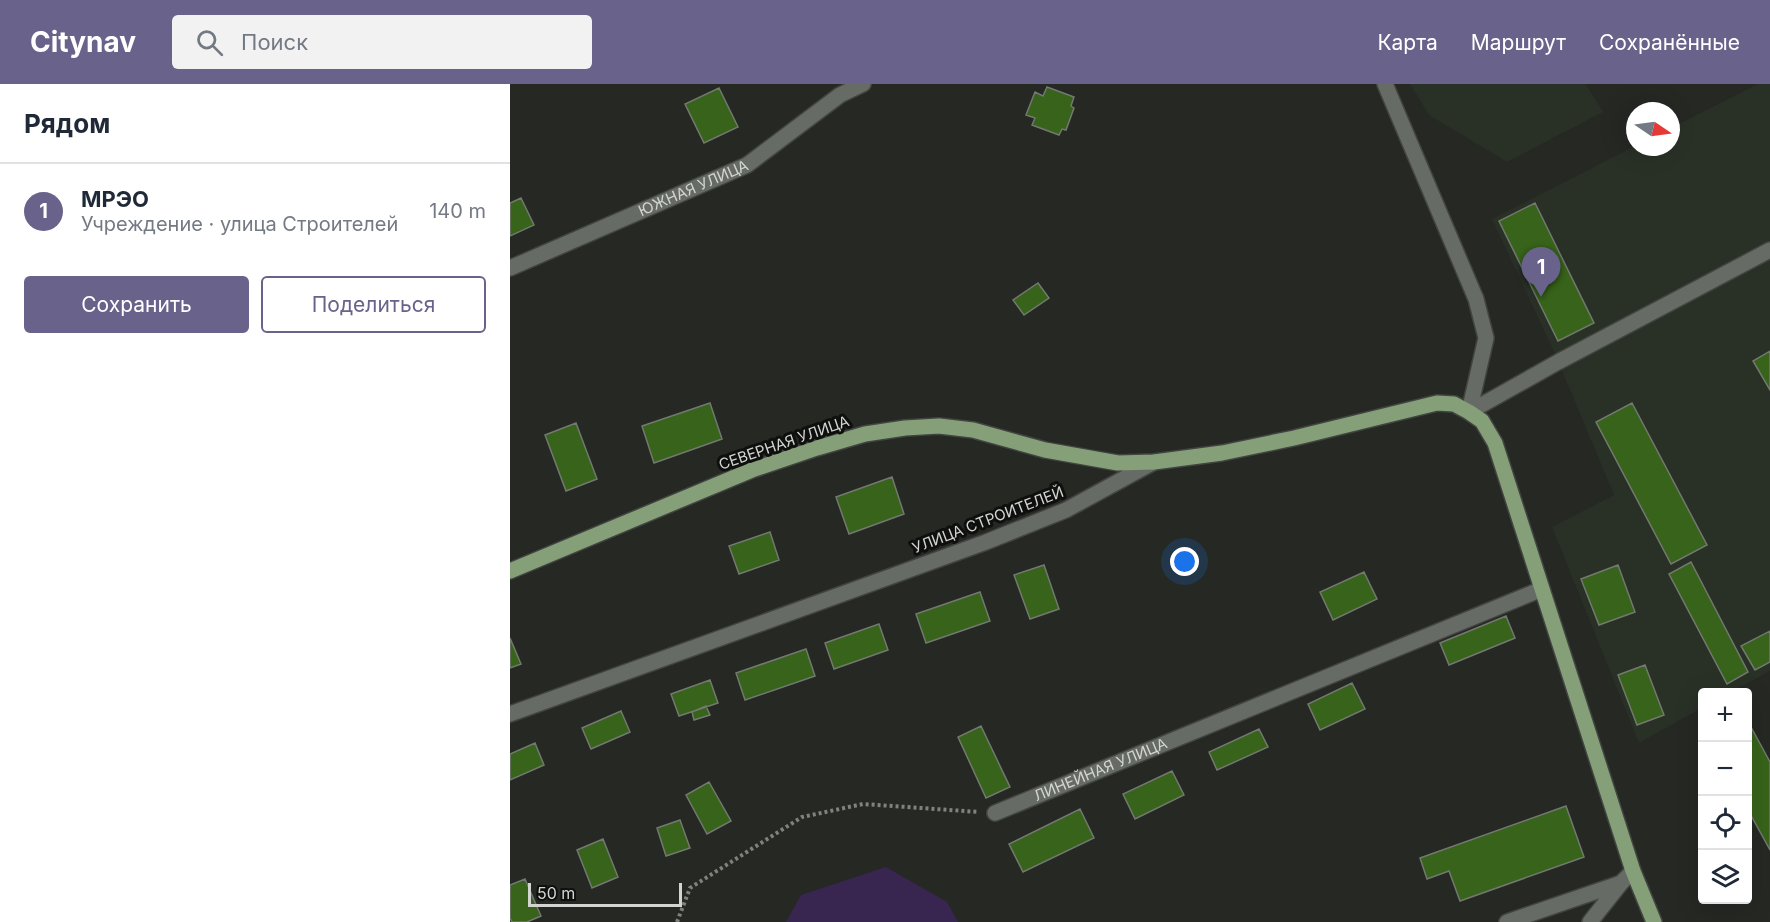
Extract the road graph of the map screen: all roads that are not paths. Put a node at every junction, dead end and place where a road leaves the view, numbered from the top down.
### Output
1 (863, 84) edge
2 (1385, 84) edge
3 (1770, 250) edge
4 (510, 268) edge
5 (1469, 412) junction
6 (1154, 462) junction
7 (510, 571) edge
8 (1542, 589) junction
9 (510, 714) edge
10 (995, 813) road end
11 (1633, 871) junction
12 (1621, 883) junction
13 (1507, 922) edge
14 (1590, 922) edge
15 (1654, 922) edge

1 - 4 street, ЮЖНАЯ УЛИЦА
2 - 5 street
3 - 5 street
5 - 6 main road, УЛИЦА СТРОИТЕЛЕЙ
5 - 8 main road, УЛИЦА СТРОИТЕЛЕЙ
6 - 7 main road, СЕВЕРНАЯ УЛИЦА
6 - 9 street, УЛИЦА СТРОИТЕЛЕЙ
8 - 10 street, ЛИНЕЙНАЯ УЛИЦА
8 - 11 main road
11 - 12 street
11 - 15 main road
12 - 13 street
12 - 14 street

